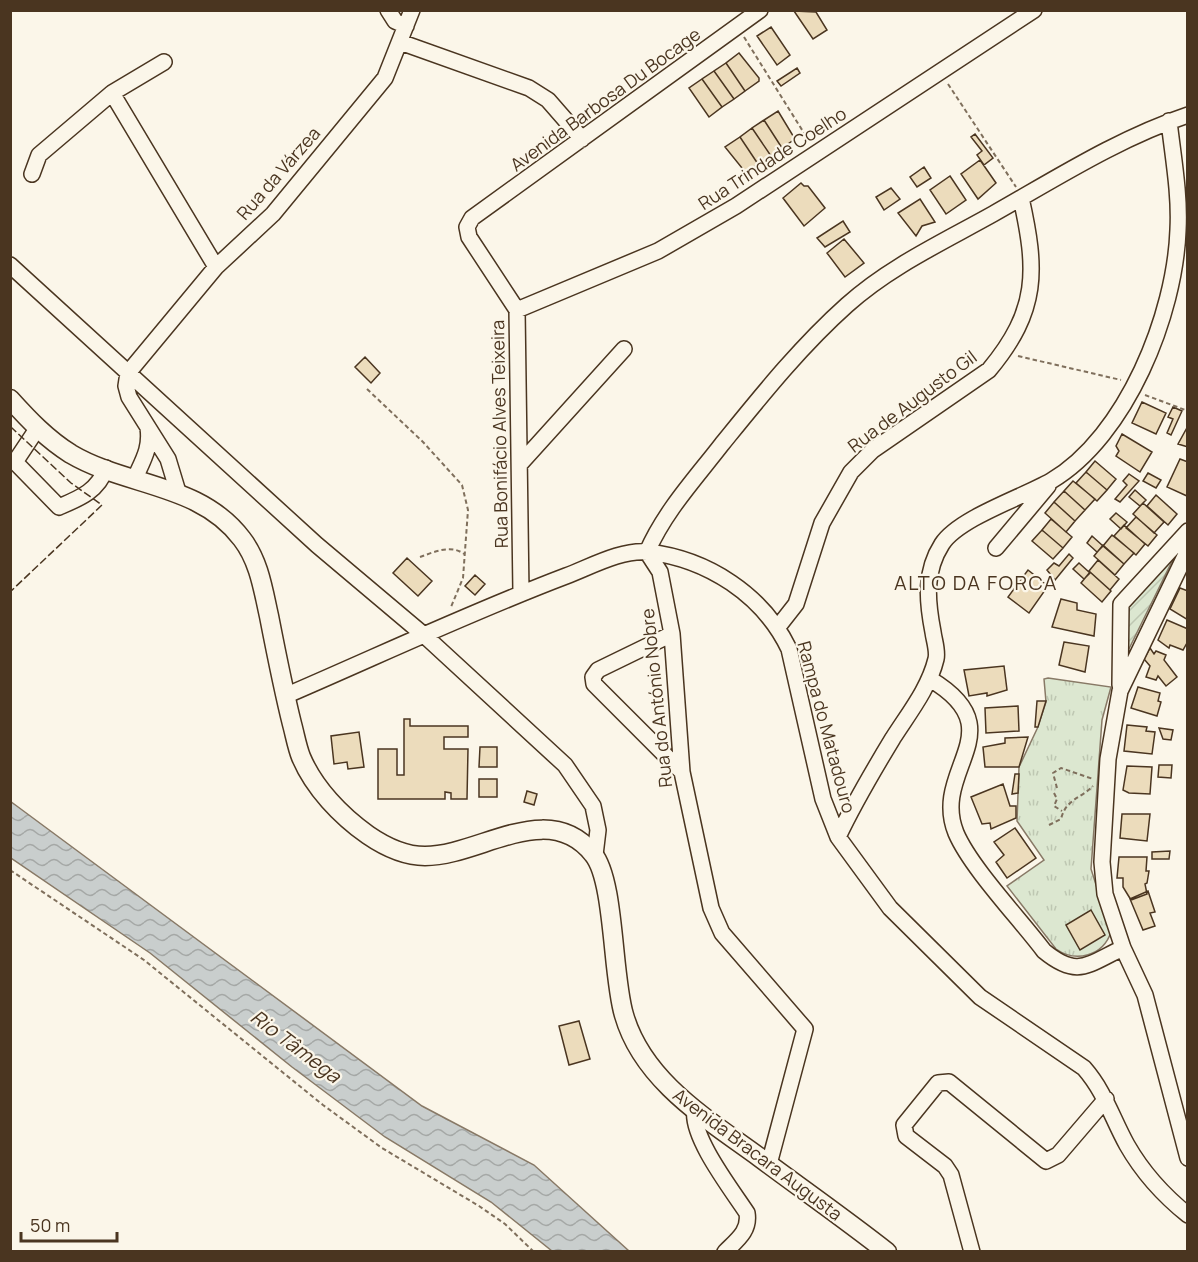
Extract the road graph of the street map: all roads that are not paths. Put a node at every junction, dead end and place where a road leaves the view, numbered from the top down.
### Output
1 (388, 10) edge
2 (412, 10) edge
3 (760, 10) edge
4 (1034, 10) edge
5 (406, 26) junction
6 (400, 42) junction
7 (164, 62) dead end
8 (112, 93) junction
9 (1188, 115) edge
10 (1169, 121) junction
11 (582, 139) junction
12 (32, 174) dead end
13 (1021, 198) junction
14 (472, 218) joint
15 (10, 265) edge
16 (216, 267) junction
17 (517, 310) junction
18 (624, 349) dead end
19 (128, 373) junction
20 (10, 399) edge
21 (148, 427) junction
22 (38, 429) junction
23 (520, 464) junction
24 (106, 468) junction
25 (135, 478) junction
26 (1053, 480) junction
27 (178, 492) junction
28 (1188, 531) edge
29 (996, 548) dead end
30 (1188, 550) edge
31 (647, 552) junction
32 (521, 593) junction
33 (778, 627) junction
34 (672, 634) junction
35 (425, 636) junction
36 (930, 679) junction
37 (1120, 691) junction
38 (285, 696) junction
39 (682, 772) junction
40 (838, 837) junction
41 (595, 855) junction
42 (1123, 948) junction
43 (1106, 1099) junction
44 (695, 1110) junction
45 (1188, 1158) edge
46 (769, 1164) junction
47 (1188, 1215) edge
48 (725, 1251) edge
49 (887, 1251) edge
50 (972, 1251) edge

1 - 5 street
2 - 5 street, Rua da Várzea
3 - 11 street, Avenida Barbosa Du Bocage
4 - 17 street, Rua Trindade Coelho
5 - 6 street, Rua da Várzea
6 - 11 street
6 - 16 street, Rua da Várzea
7 - 8 street
8 - 12 street
8 - 16 street
9 - 10 street
10 - 13 street
10 - 26 street
11 - 14 street, Avenida Barbosa Du Bocage
13 - 31 street
13 - 33 street, Rua de Augusto Gil
14 - 17 street, Rua Bonifácio Alves Teixeira
15 - 19 street
16 - 19 street, Rua da Várzea
17 - 23 street, Rua Bonifácio Alves Teixeira
18 - 23 street
19 - 21 street
19 - 35 street
20 - 22 main road
21 - 25 street
21 - 27 street
22 - 24 main road
22 - 24 street
23 - 32 street, Rua Bonifácio Alves Teixeira
24 - 25 main road
25 - 27 main road
26 - 29 street
26 - 36 street
27 - 38 main road
28 - 37 street
30 - 37 street
31 - 32 street, Rampa do Matadouro
31 - 33 street, Rampa do Matadouro
31 - 34 street, Rua do António Nobre
32 - 35 street, Rampa do Matadouro
33 - 40 street, Rampa do Matadouro
34 - 39 street, Rua do António Nobre
34 - 39 street
35 - 38 street, Rampa do Matadouro
35 - 41 street
36 - 40 street
36 - 42 street
37 - 42 street
38 - 41 main road
39 - 46 street, Rua do António Nobre
40 - 43 street, Rampa do Matadouro
41 - 44 main road, Avenida Bracara Augusta
42 - 45 street
43 - 47 street, Rampa do Matadouro
43 - 50 street
44 - 46 main road, Avenida Bracara Augusta
44 - 48 street
46 - 49 main road, Avenida Bracara Augusta

